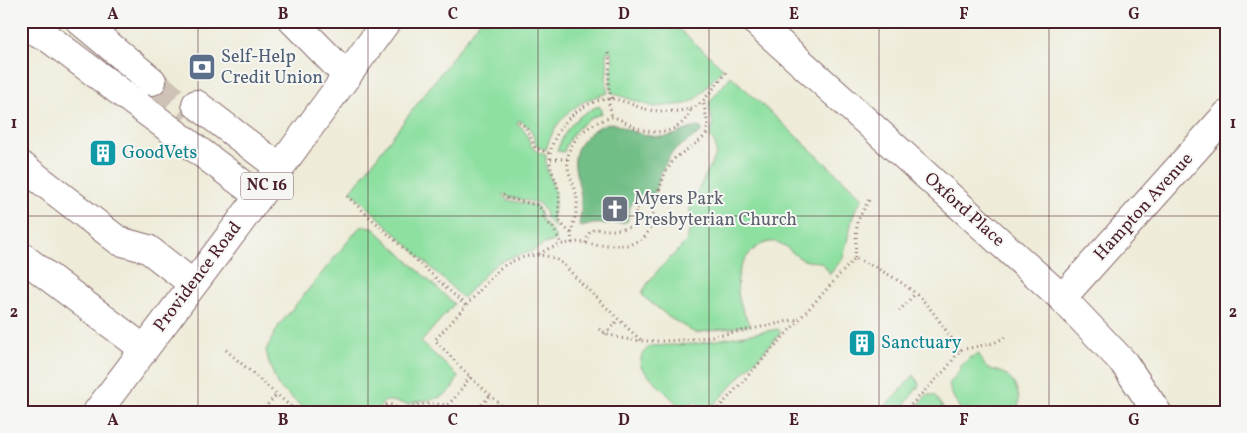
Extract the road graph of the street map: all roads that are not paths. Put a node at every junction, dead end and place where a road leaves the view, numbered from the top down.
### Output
1 (80, 21) edge
2 (90, 21) edge
3 (293, 21) edge
4 (388, 21) edge
5 (755, 21) edge
6 (21, 26) edge
7 (347, 76) junction
8 (192, 109) tunnel mouth
9 (1226, 115) edge
10 (21, 165) edge
11 (280, 168) junction
12 (259, 196) junction
13 (21, 256) edge
14 (193, 284) junction
15 (1062, 298) junction
16 (144, 349) junction
17 (97, 412) edge
18 (1157, 412) edge

1 - 2 street
3 - 7 street
4 - 7 street, Providence Road / NC 16
5 - 15 street, Oxford Place
6 - 12 street
7 - 11 street, Providence Road / NC 16
8 - 11 street
9 - 15 street, Hampton Avenue
10 - 14 street
11 - 12 street, Providence Road / NC 16
12 - 14 street, Providence Road / NC 16
13 - 16 street
14 - 16 street, Providence Road / NC 16
15 - 18 street, Oxford Place
16 - 17 street, Providence Road / NC 16

